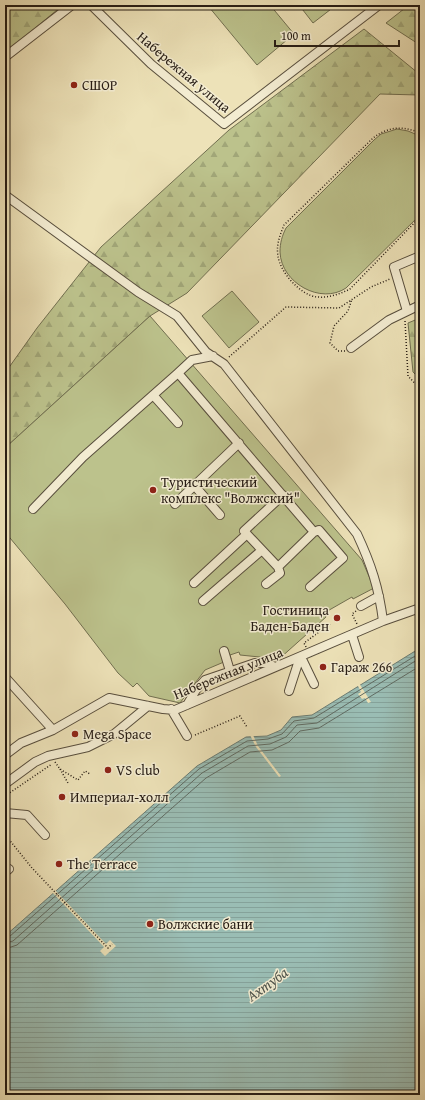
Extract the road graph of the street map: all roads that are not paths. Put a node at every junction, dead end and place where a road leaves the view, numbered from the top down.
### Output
1 (72, 5) edge
2 (91, 5) edge
3 (378, 5) edge
4 (368, 8) edge
5 (5, 58) edge
6 (5, 195) edge
7 (420, 256) edge
8 (420, 305) edge
9 (406, 312) junction
10 (351, 348) road end
11 (213, 356) junction
12 (178, 372) junction
13 (153, 395) junction
14 (178, 423) dead end
15 (239, 443) junction
16 (193, 484) junction
17 (283, 495) junction
18 (175, 504) dead end
19 (33, 508) dead end
20 (220, 515) dead end
21 (314, 532) junction
22 (247, 534) junction
23 (262, 550) junction
24 (278, 566) junction
25 (194, 583) dead end
26 (266, 584) dead end
27 (310, 587) dead end
28 (379, 596) junction
29 (203, 601) dead end
30 (361, 606) road end
31 (420, 608) edge
32 (383, 621) junction
33 (352, 635) junction
34 (224, 651) dead end
35 (303, 656) junction
36 (359, 657) dead end
37 (275, 667) junction
38 (230, 672) junction
39 (5, 677) edge
40 (314, 684) dead end
41 (289, 691) dead end
42 (187, 705) junction
43 (148, 706) junction
44 (171, 709) junction
45 (53, 730) junction
46 (187, 736) road end
47 (5, 755) edge
48 (5, 784) edge
49 (5, 813) edge
50 (45, 835) dead end

1 - 5 street
2 - 4 street, Набережная улица
3 - 4 street, Набережная улица
6 - 11 street
7 - 9 street
8 - 9 street
9 - 10 street
11 - 12 street
11 - 28 street
12 - 13 street
12 - 15 street
13 - 14 street
13 - 19 street
15 - 16 street
15 - 17 street
16 - 18 street
16 - 20 street
17 - 21 street
17 - 22 street
21 - 24 street
21 - 27 street
22 - 23 street
22 - 25 street
23 - 24 street
23 - 29 street
24 - 26 street
28 - 30 street
28 - 32 street
31 - 32 street, Набережная улица
32 - 33 street, Набережная улица
33 - 35 street, Набережная улица
33 - 36 street
34 - 38 street
35 - 37 street, Набережная улица
35 - 40 street
35 - 41 street
37 - 38 street
37 - 42 street, Набережная улица
38 - 42 street
39 - 45 street
42 - 44 street, Набережная улица
43 - 44 street, Набережная улица
43 - 45 street, Набережная улица
43 - 48 street
44 - 46 street
45 - 47 street, Набережная улица
49 - 50 street

